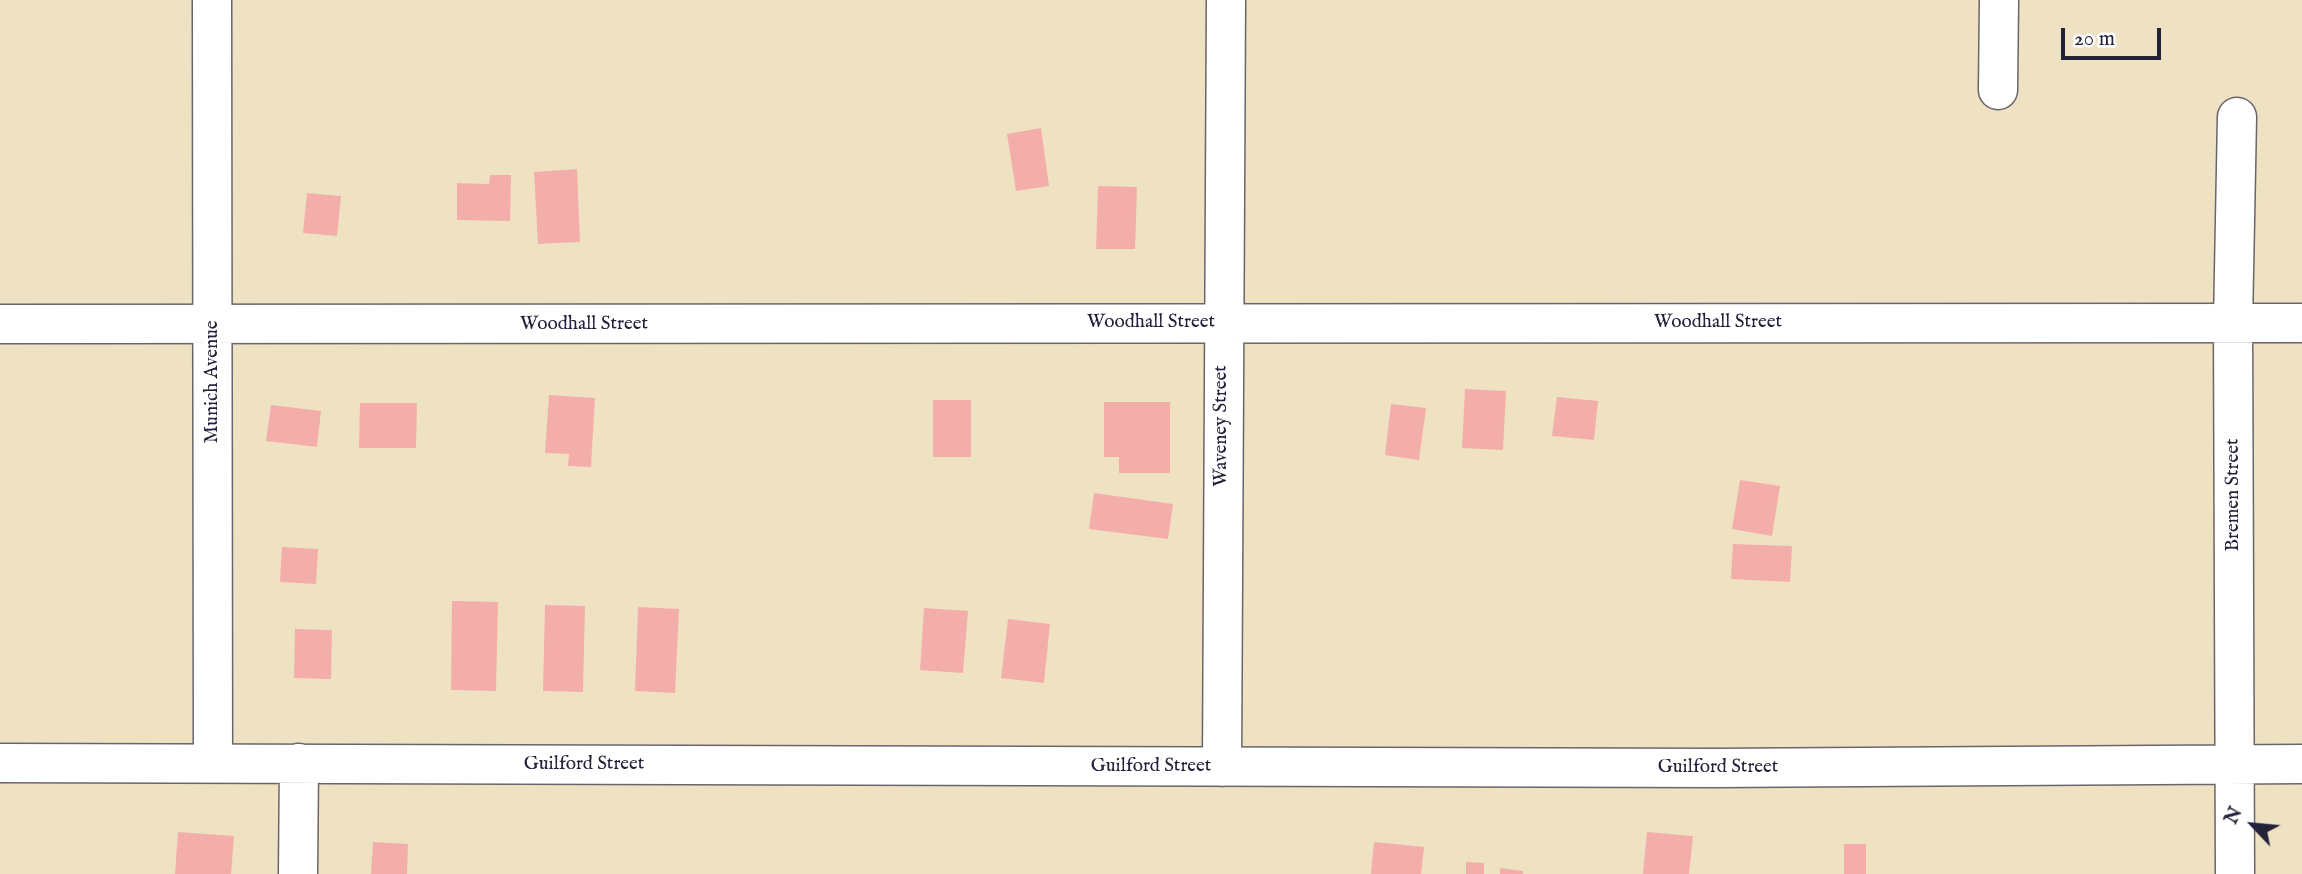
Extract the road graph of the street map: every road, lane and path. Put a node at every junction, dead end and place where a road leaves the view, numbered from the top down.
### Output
1 (212, 0) edge
2 (1226, 0) edge
3 (2000, 0) edge
4 (1998, 90) dead end
5 (2237, 117) dead end
6 (1222, 323) junction
7 (2233, 323) junction
8 (2302, 323) edge
9 (0, 324) edge
10 (213, 324) junction
11 (213, 763) junction
12 (299, 763) junction
13 (0, 764) edge
14 (2302, 764) edge
15 (2234, 765) junction
16 (1222, 767) junction
17 (298, 874) edge
18 (2235, 874) edge

1 - 10 street, Munich Avenue
2 - 6 street, Waveney Street
3 - 4 street
5 - 7 street, Bremen Street
6 - 7 street, Woodhall Street
6 - 10 street, Woodhall Street
6 - 16 street, Waveney Street
7 - 8 street, Woodhall Street
7 - 15 street, Bremen Street
9 - 10 street, Woodhall Street
10 - 11 street, Munich Avenue
11 - 12 street, Guilford Street
11 - 13 street, Guilford Street
12 - 16 street, Guilford Street
12 - 17 street
14 - 15 street, Guilford Street
15 - 16 street, Guilford Street
15 - 18 street, Bremen Street

